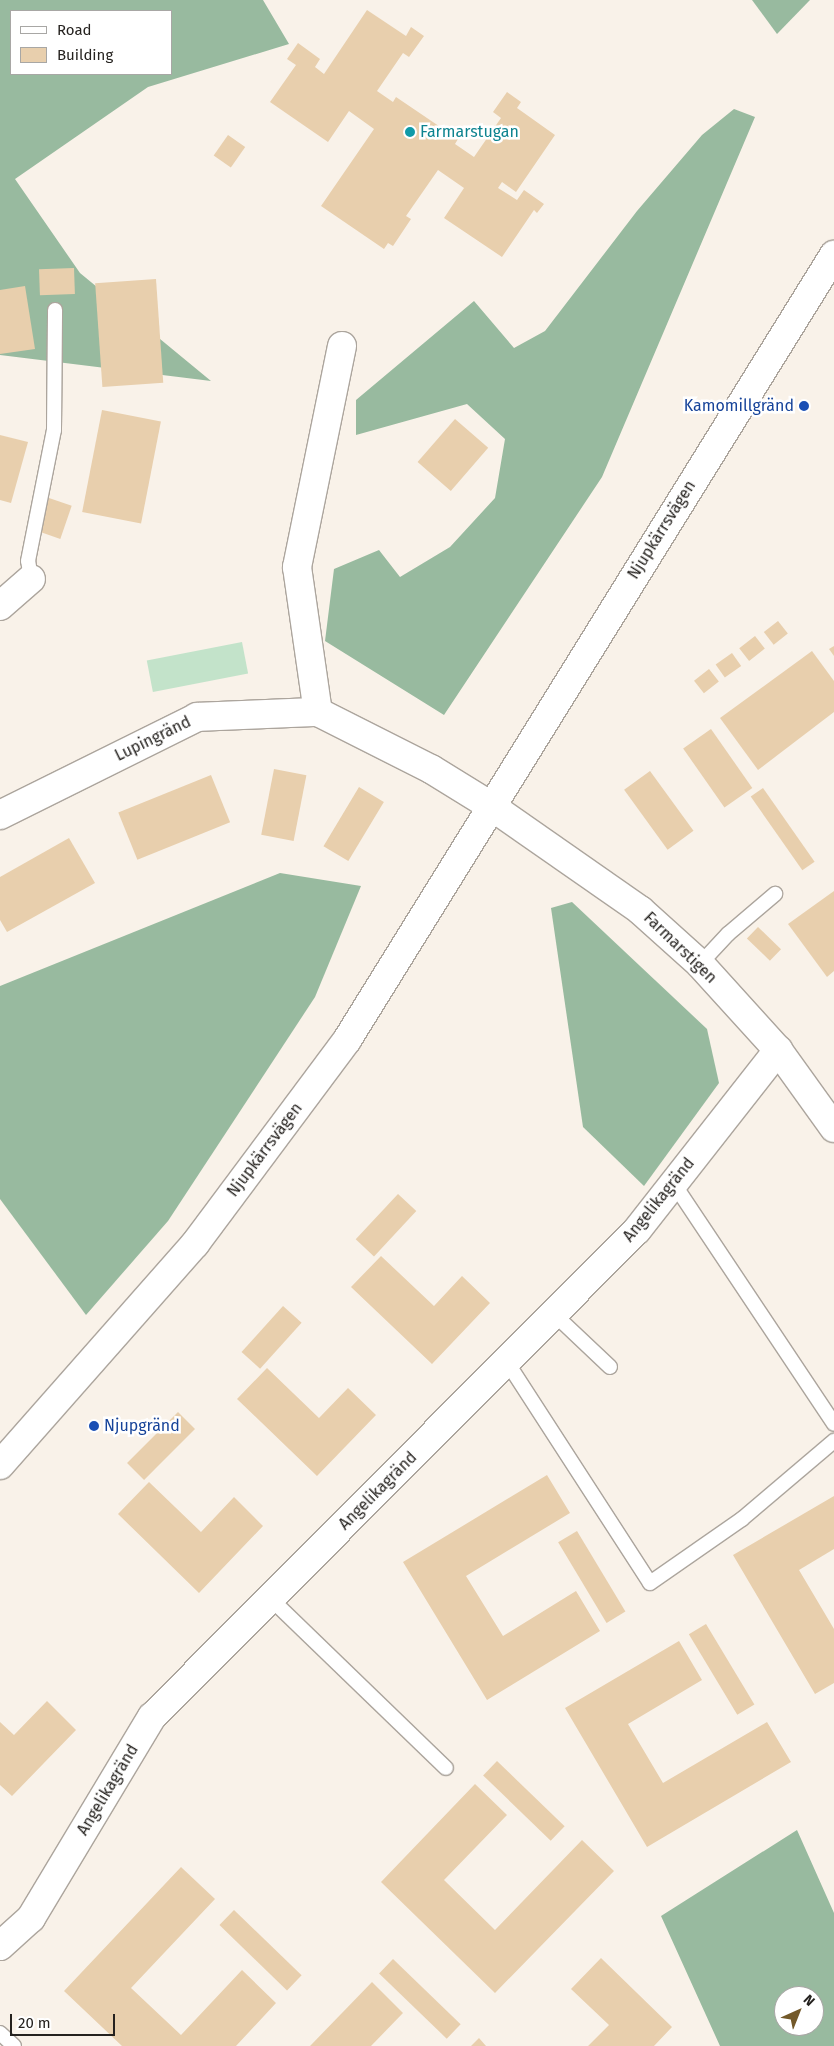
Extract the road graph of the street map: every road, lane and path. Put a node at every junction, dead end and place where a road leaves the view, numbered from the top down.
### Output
1 (834, 255) edge
2 (55, 310) dead end
3 (342, 346) dead end
4 (31, 579) joint
5 (0, 606) edge
6 (318, 712) junction
7 (490, 806) junction
8 (0, 815) edge
9 (775, 894) dead end
10 (700, 964) junction
11 (778, 1050) junction
12 (834, 1128) edge
13 (674, 1184) junction
14 (554, 1314) junction
15 (507, 1362) junction
16 (610, 1367) dead end
17 (834, 1424) edge
18 (834, 1441) edge
19 (0, 1465) edge
20 (271, 1599) junction
21 (446, 1768) dead end
22 (0, 1946) edge
23 (0, 2033) edge
24 (14, 2046) edge

1 - 7 street, Njupkärrsvägen
2 - 4 lane
3 - 6 street
4 - 5 street
6 - 7 street
6 - 8 street, Lupingränd
7 - 10 street, Farmarstigen
7 - 19 street, Njupkärrsvägen
9 - 10 lane
10 - 11 street, Farmarstigen
11 - 12 street, Farmarstigen
11 - 13 street, Angelikagränd
13 - 14 street, Angelikagränd
13 - 17 lane
14 - 15 street, Angelikagränd
14 - 16 lane
15 - 18 lane
15 - 20 street, Angelikagränd
20 - 21 lane
20 - 22 street, Angelikagränd
23 - 24 lane

